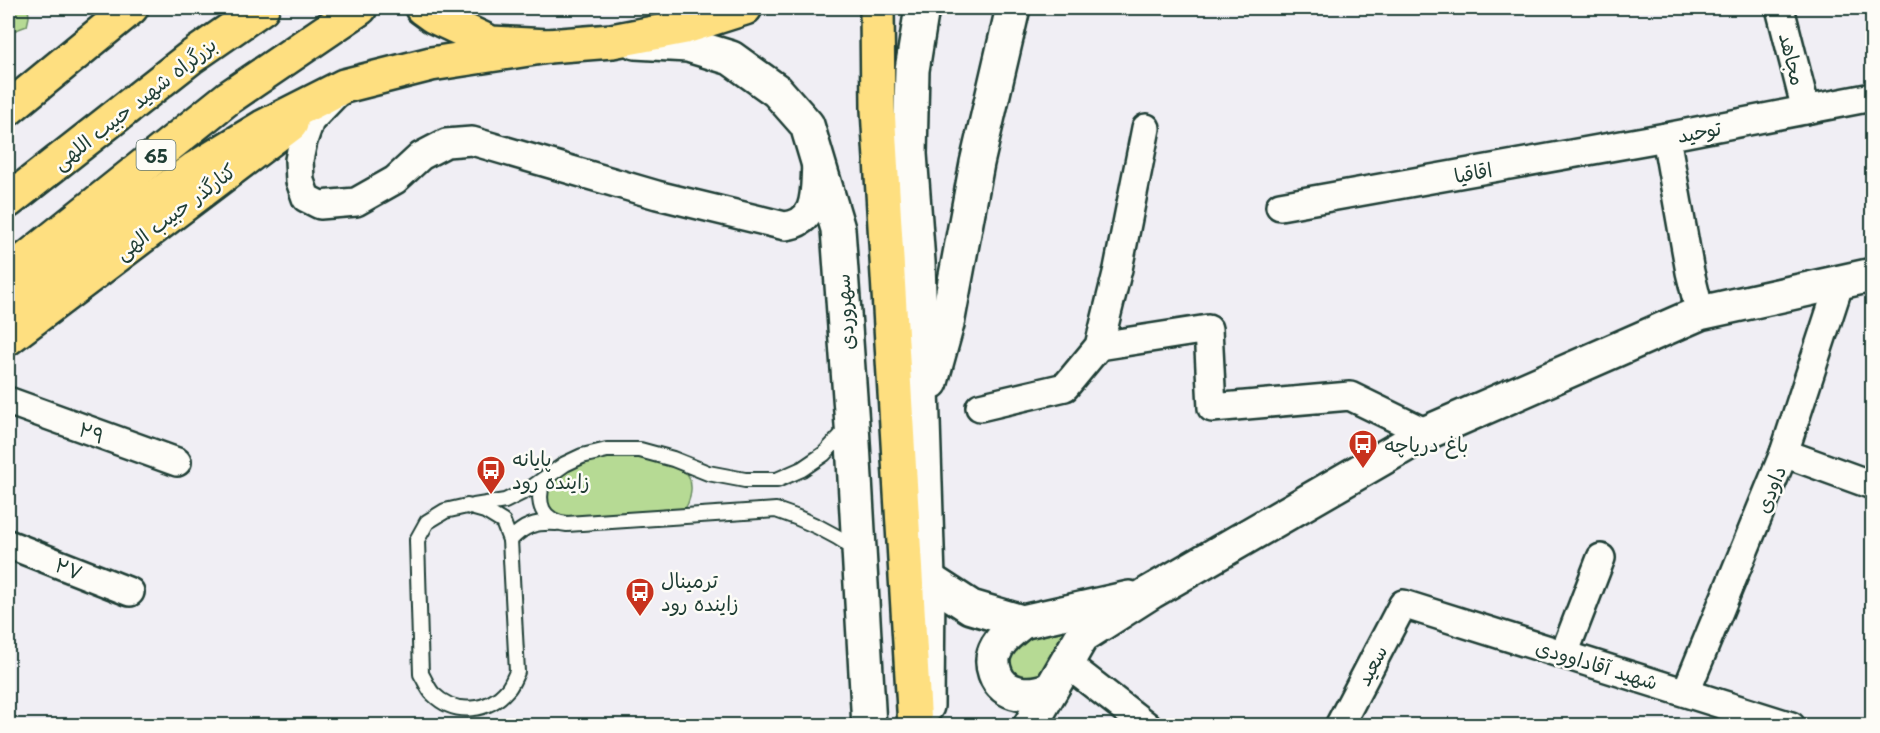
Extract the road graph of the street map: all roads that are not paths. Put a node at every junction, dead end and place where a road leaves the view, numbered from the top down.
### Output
1 (131, 8) edge
2 (262, 8) edge
3 (360, 8) edge
4 (745, 8) edge
5 (877, 8) edge
6 (922, 8) edge
7 (1013, 8) edge
8 (1780, 8) edge
9 (427, 12) edge
10 (612, 41) junction
11 (548, 46) junction
12 (344, 86) junction
13 (1872, 97) edge
14 (8, 108) edge
15 (1806, 110) junction
16 (1146, 128) dead end
17 (1666, 137) junction
18 (817, 157) junction
19 (8, 201) edge
20 (1280, 206) dead end
21 (8, 274) edge
22 (1872, 275) edge
23 (1840, 282) junction
24 (8, 309) edge
25 (1700, 314) junction
26 (8, 338) edge
27 (1099, 346) junction
28 (8, 401) edge
29 (980, 407) dead end
30 (922, 410) junction
31 (852, 425) junction
32 (1426, 433) junction
33 (1784, 453) junction
34 (177, 462) dead end
35 (543, 480) junction
36 (1872, 485) edge
37 (467, 506) junction
38 (556, 523) junction
39 (510, 540) junction
40 (8, 544) edge
41 (859, 551) junction
42 (1601, 558) dead end
43 (928, 579) junction
44 (130, 592) dead end
45 (1151, 592) junction
46 (1403, 604) joint
47 (1022, 622) junction
48 (1564, 654) junction
49 (1059, 676) junction
50 (1686, 692) junction
51 (866, 724) edge
52 (915, 726) edge
53 (927, 726) edge
54 (1030, 726) edge
55 (1147, 726) edge
56 (1340, 726) edge
57 (1791, 726) edge

1 - 14 main road
2 - 19 main road, بزرگراه شهید حبیب اللهی
3 - 21 main road, 65
4 - 10 main road
5 - 52 main road
6 - 30 main road
7 - 30 main road
8 - 15 street, مجاهد
9 - 11 main road
10 - 11 main road
10 - 18 main road, سهروردی
11 - 12 main road
12 - 18 street
12 - 24 main road
12 - 26 main road, کنارگذر حبیب الهی
13 - 15 street, توحید
15 - 17 street, توحید
16 - 27 street
17 - 20 street, اقاقیا
17 - 25 street, توحید
18 - 31 main road, سهروردی
22 - 23 main road
23 - 25 main road
23 - 33 street, داودی
25 - 32 main road
27 - 29 street
27 - 32 street
28 - 34 street, ۲۹
30 - 43 main road
31 - 35 lane
31 - 41 main road, سهروردی
32 - 45 main road
33 - 36 street
33 - 50 street, داودی
35 - 37 lane
35 - 38 lane
37 - 39 lane
37 - 39 lane
38 - 39 lane
38 - 41 lane
40 - 44 street, ۲۷
41 - 51 main road, سهروردی
42 - 48 street
43 - 47 main road
43 - 53 main road
45 - 47 main road
45 - 49 main road
46 - 48 street, شهید آقاداوودی
46 - 56 street, سعید
47 - 49 main road
48 - 50 street, شهید آقاداوودی
49 - 54 main road
49 - 55 street
50 - 57 street, شهید آقاداوودی

